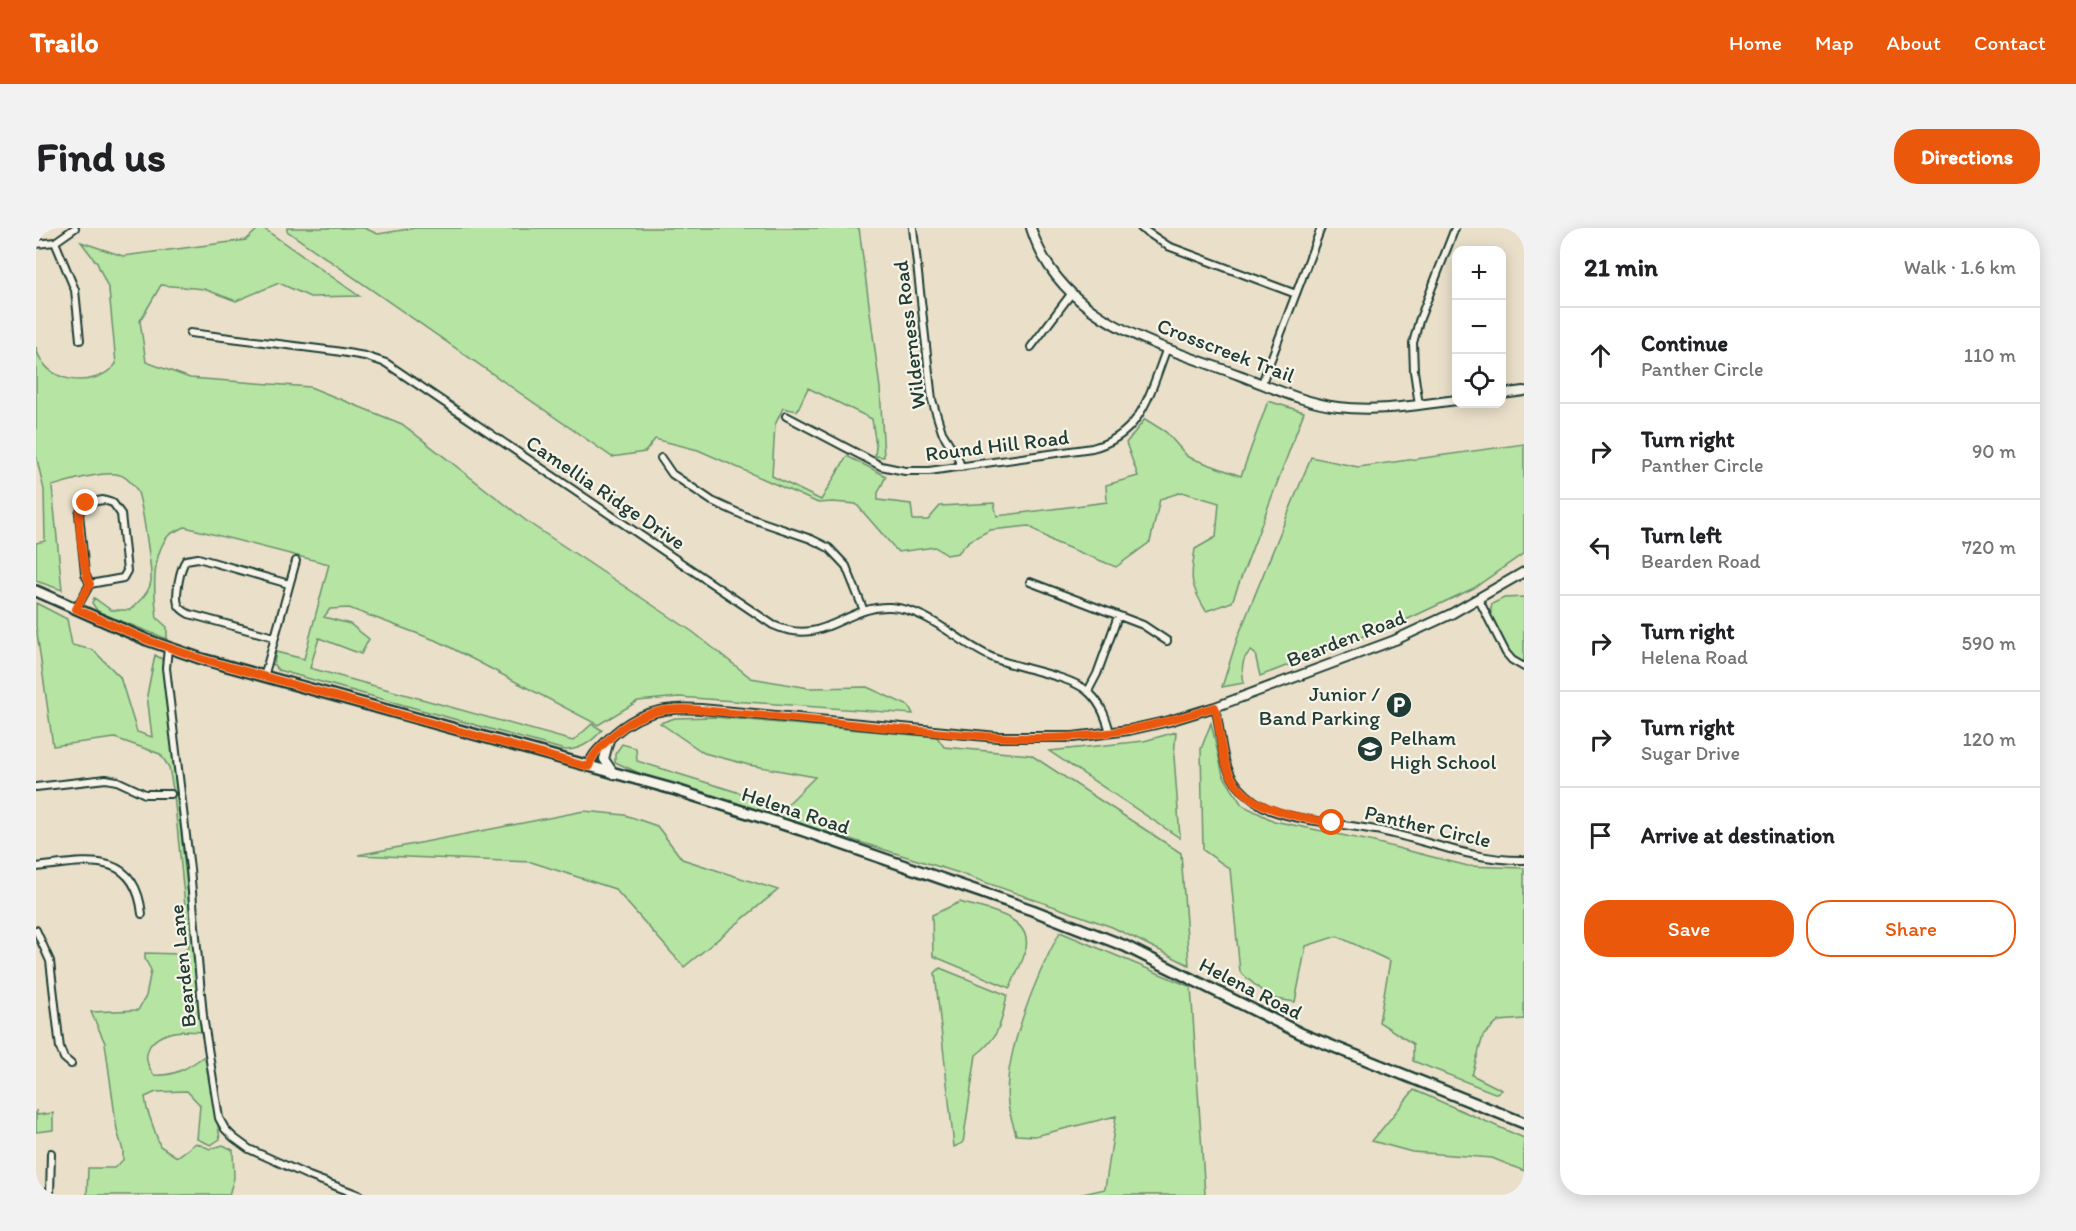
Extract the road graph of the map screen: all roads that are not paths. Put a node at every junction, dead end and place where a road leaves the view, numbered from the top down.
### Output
1 (75, 228) edge
2 (913, 228) edge
3 (1031, 228) edge
4 (1141, 228) edge
5 (1321, 228) edge
6 (1455, 228) edge
7 (56, 242) junction
8 (36, 244) edge
9 (1071, 294) junction
10 (1296, 294) junction
11 (190, 333) dead end
12 (80, 340) dead end
13 (1031, 347) dead end
14 (1167, 348) junction
15 (1262, 383) junction
16 (1524, 391) edge
17 (1506, 393) edge
18 (1452, 401) edge
19 (1419, 405) junction
20 (786, 416) dead end
21 (662, 458) dead end
22 (961, 467) junction
23 (296, 561) dead end
24 (1524, 572) edge
25 (1030, 582) dead end
26 (90, 584) junction
27 (289, 584) junction
28 (36, 591) edge
29 (1479, 600) junction
30 (76, 609) junction
31 (864, 611) junction
32 (1118, 616) junction
33 (274, 637) junction
34 (1167, 641) dead end
35 (168, 648) junction
36 (1524, 667) edge
37 (264, 677) junction
38 (1088, 691) junction
39 (1215, 707) junction
40 (1110, 733) junction
41 (610, 737) junction
42 (589, 767) junction
43 (614, 774) junction
44 (36, 787) edge
45 (171, 794) dead end
46 (1524, 860) edge
47 (36, 867) edge
48 (142, 914) dead end
49 (36, 930) edge
50 (70, 1064) dead end
51 (1524, 1123) edge
52 (51, 1153) dead end
53 (50, 1195) edge
54 (360, 1195) edge

1 - 7 street
2 - 22 street, Wilderness Road
3 - 9 street, Crosscreek Trail
4 - 10 street
5 - 10 street
6 - 19 street
7 - 8 street
7 - 12 street
9 - 13 street
9 - 14 street, Crosscreek Trail
10 - 15 street
11 - 31 street, Camellia Ridge Drive
14 - 15 street, Crosscreek Trail
14 - 22 street, Round Hill Road
15 - 19 street, Crosscreek Trail
16 - 17 street
18 - 19 street, Crosscreek Trail
20 - 22 street, Round Hill Road
21 - 31 street
23 - 27 street
24 - 29 street, Bearden Road
25 - 32 street
26 - 26 street
26 - 30 street
27 - 33 street
27 - 33 street
28 - 30 main road, Helena Road
29 - 36 street
29 - 39 street, Bearden Road
30 - 35 main road, Helena Road
31 - 38 street, Camellia Ridge Drive
32 - 34 street
32 - 38 street
33 - 37 street
35 - 37 main road, Helena Road
35 - 54 street, Bearden Lane
37 - 42 main road, Helena Road
38 - 40 street
39 - 40 street, Bearden Road
39 - 46 street, Panther Circle
40 - 41 street, Bearden Road
41 - 42 street, Bearden Road
41 - 43 street
42 - 43 main road, Helena Road
43 - 51 main road, Helena Road
44 - 45 street
47 - 48 street
49 - 50 street
52 - 53 street

